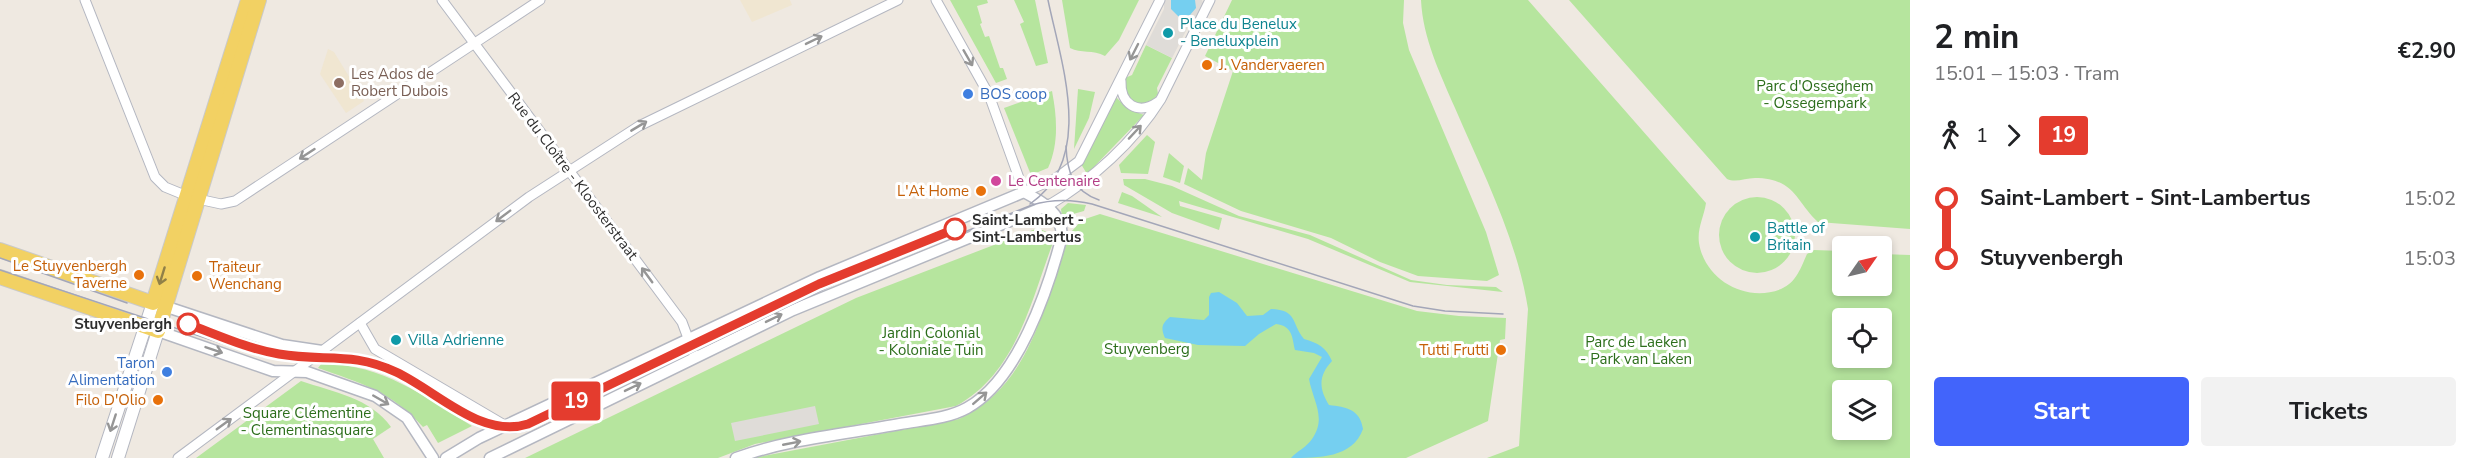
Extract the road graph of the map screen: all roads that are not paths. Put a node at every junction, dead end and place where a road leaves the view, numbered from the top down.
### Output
1 (84, 0) edge
2 (248, 0) edge
3 (260, 0) edge
4 (442, 0) edge
5 (540, 0) edge
6 (898, 0) edge
7 (936, 0) edge
8 (1160, 0) edge
9 (1210, 0) edge
10 (474, 43) junction
11 (1121, 79) junction
12 (1161, 99) junction
13 (570, 170) junction
14 (1065, 172) junction
15 (1075, 189) junction
16 (1024, 192) junction
17 (192, 197) junction
18 (1049, 205) junction
19 (0, 250) edge
20 (0, 277) edge
21 (159, 304) junction
22 (360, 323) junction
23 (144, 327) junction
24 (158, 331) junction
25 (688, 339) junction
26 (322, 351) junction
27 (695, 357) junction
28 (297, 370) junction
29 (506, 426) junction
30 (431, 454) edge
31 (102, 458) edge
32 (118, 458) edge
33 (178, 458) edge
34 (446, 458) edge
35 (490, 458) edge
36 (736, 458) edge

1 - 17 street
2 - 17 main road
3 - 17 main road
4 - 10 street, Rue du Cloître - Kloosterstraat
5 - 10 street
13 -> 6 street
7 -> 16 street
8 -> 11 street
9 - 12 street
10 - 13 street, Rue du Cloître - Kloosterstraat
10 -> 17 street
11 - 12 street
11 - 14 street
15 -> 12 street
13 -> 22 street
25 -> 13 street, Rue du Cloître - Kloosterstraat
14 - 15 street
14 - 16 street
15 - 18 street
16 - 18 street
16 - 25 street
17 - 21 main road
27 -> 18 street
36 -> 18 street
19 - 21 main road
20 - 23 main road
21 - 23 main road
21 - 24 main road
21 - 26 street
22 - 26 street
22 - 29 street
23 - 24 main road
23 -> 31 main road
24 -> 28 street
24 - 32 main road
25 - 27 street, Rue du Cloître - Kloosterstraat
25 - 29 street
26 - 28 street
35 -> 27 street
28 -> 30 street
33 -> 28 street
29 - 34 street

